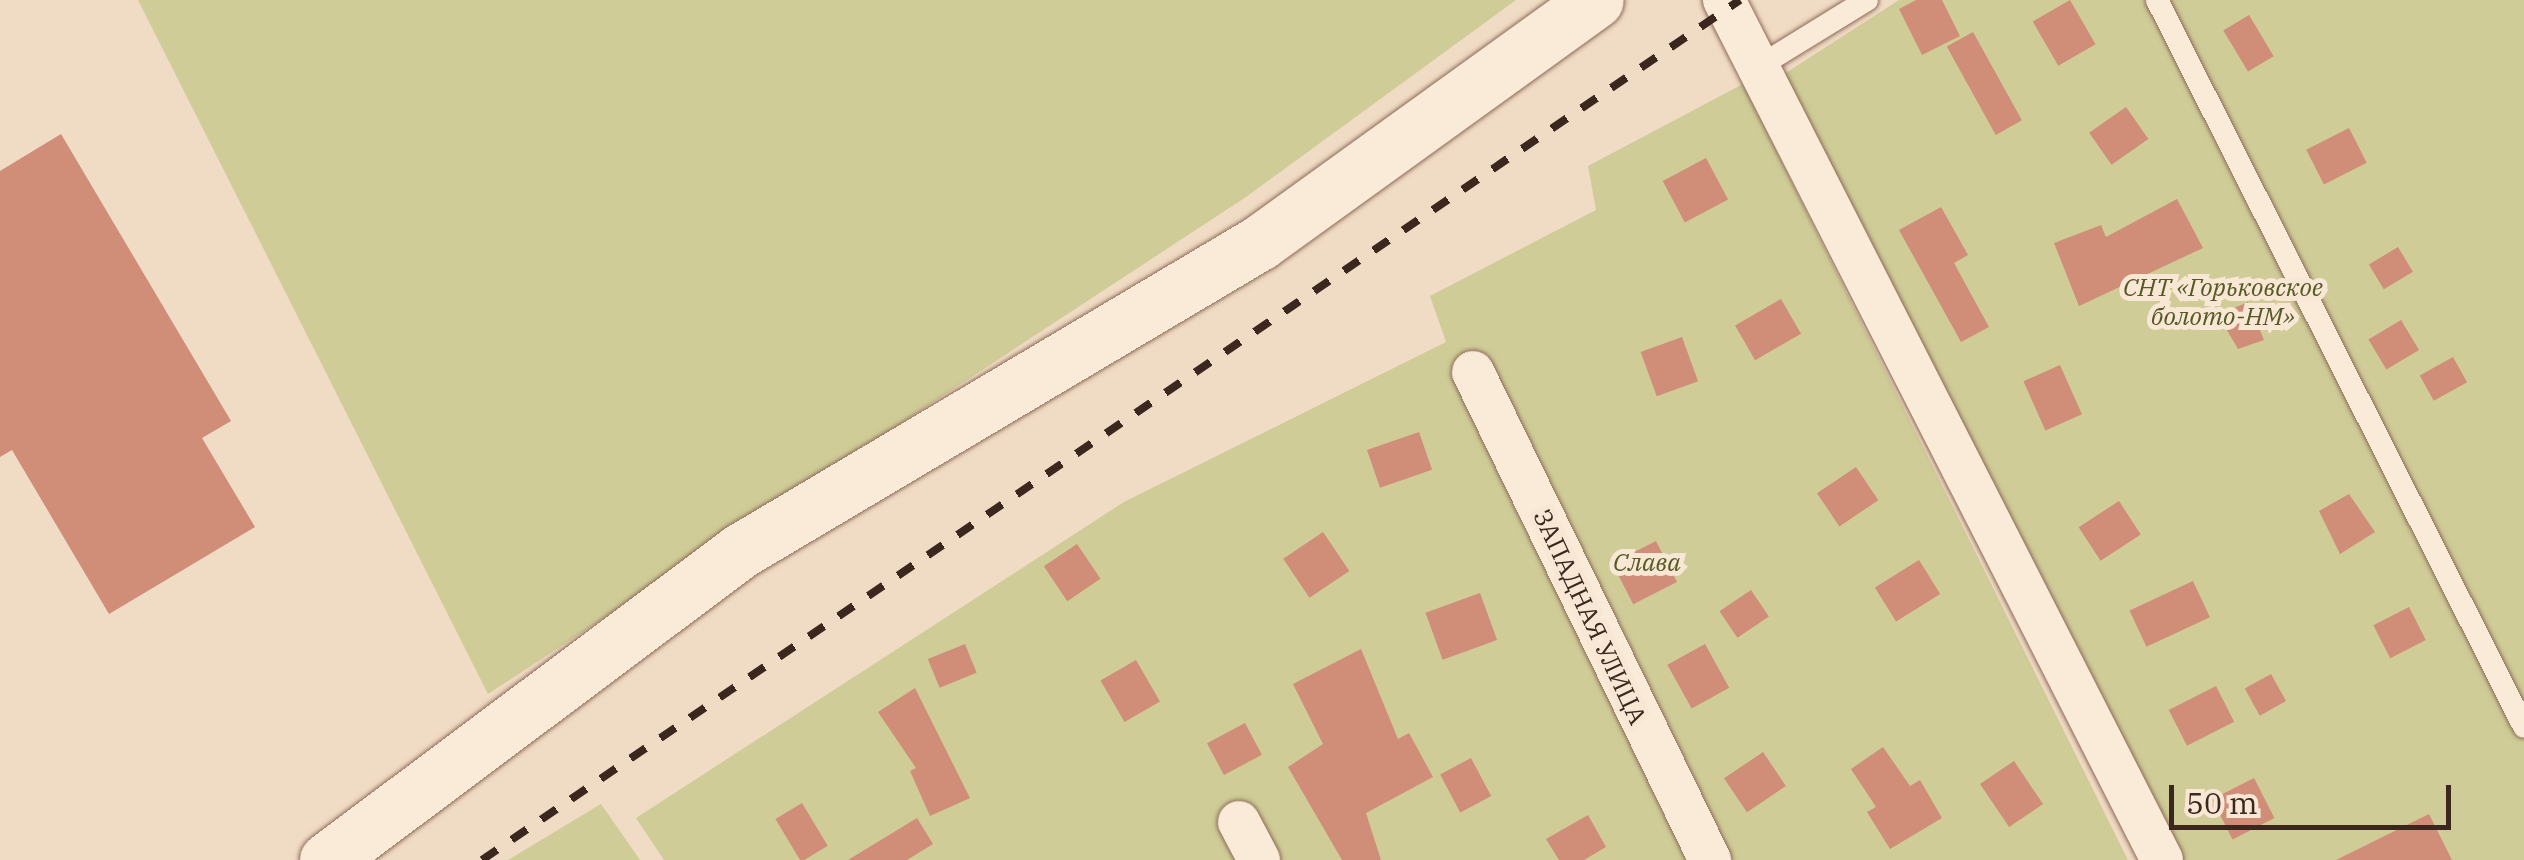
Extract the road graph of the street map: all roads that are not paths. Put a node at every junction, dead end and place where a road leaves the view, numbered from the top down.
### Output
1 (1596, 0) edge
2 (1724, 0) edge
3 (1868, 0) edge
4 (2158, 0) edge
5 (1758, 67) junction
6 (1473, 372) dead end
7 (2524, 727) edge
8 (1239, 822) dead end
9 (327, 860) edge
10 (1259, 860) edge
11 (1710, 860) edge
12 (2162, 860) edge

1 - 9 street
2 - 5 street
3 - 5 lane
4 - 7 lane
5 - 12 street
6 - 11 street, ЗАПАДНАЯ УЛИЦА
8 - 10 street

